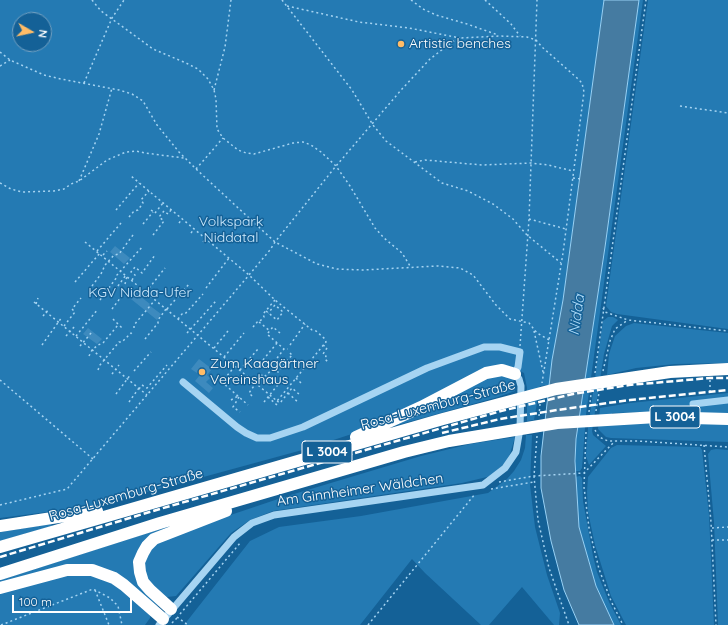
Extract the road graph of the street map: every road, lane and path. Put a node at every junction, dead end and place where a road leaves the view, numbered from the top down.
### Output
1 (92, 0) edge
2 (124, 0) edge
3 (231, 0) edge
4 (282, 0) edge
5 (411, 0) edge
6 (485, 0) edge
7 (537, 0) edge
8 (646, 0) edge
9 (287, 6) junction
10 (112, 18) junction
11 (500, 36) junction
12 (521, 37) junction
13 (460, 38) junction
14 (536, 40) junction
15 (0, 52) edge
16 (10, 60) junction
17 (0, 66) edge
18 (84, 83) junction
19 (112, 88) junction
20 (214, 90) junction
21 (680, 106) dead end
22 (728, 113) edge
23 (373, 124) junction
24 (223, 138) junction
25 (184, 158) junction
26 (415, 162) junction
27 (531, 163) junction
28 (336, 166) junction
29 (196, 169) junction
30 (574, 171) junction
31 (131, 176) dead end
32 (573, 178) junction
33 (581, 179) dead end
34 (79, 182) junction
35 (0, 183) edge
36 (140, 183) junction
37 (149, 190) junction
38 (163, 203) junction
39 (116, 210) dead end
40 (172, 210) junction
41 (129, 217) dead end
42 (182, 219) junction
43 (529, 219) junction
44 (121, 223) dead end
45 (179, 223) dead end
46 (144, 224) dead end
47 (194, 229) junction
48 (566, 229) junction
49 (191, 233) dead end
50 (133, 235) dead end
51 (527, 235) junction
52 (153, 236) dead end
53 (206, 239) junction
54 (85, 242) dead end
55 (203, 242) dead end
56 (275, 242) junction
57 (143, 246) dead end
58 (97, 251) junction
59 (107, 251) dead end
60 (100, 253) junction
61 (155, 255) dead end
62 (103, 256) junction
63 (229, 258) junction
64 (109, 261) junction
65 (561, 263) junction
66 (410, 267) junction
67 (165, 268) dead end
68 (120, 270) junction
69 (126, 275) junction
70 (249, 275) junction
71 (132, 280) junction
72 (75, 282) dead end
73 (190, 283) dead end
74 (125, 284) dead end
75 (92, 286) dead end
76 (206, 288) dead end
77 (115, 290) dead end
78 (124, 291) dead end
79 (146, 292) junction
80 (203, 294) dead end
81 (38, 298) dead end
82 (81, 298) dead end
83 (100, 300) dead end
84 (155, 300) junction
85 (275, 300) junction
86 (216, 301) dead end
87 (49, 309) dead end
88 (112, 309) dead end
89 (166, 309) junction
90 (98, 310) dead end
91 (266, 311) junction
92 (46, 312) junction
93 (268, 313) junction
94 (43, 316) dead end
95 (62, 317) dead end
96 (113, 319) dead end
97 (178, 319) junction
98 (522, 320) junction
99 (258, 321) junction
100 (58, 322) junction
101 (306, 324) junction
102 (76, 325) dead end
103 (118, 325) junction
104 (64, 326) junction
105 (124, 326) dead end
106 (253, 327) dead end
107 (134, 328) dead end
108 (190, 329) junction
109 (533, 329) junction
110 (228, 331) dead end
111 (270, 331) junction
112 (728, 331) edge
113 (70, 332) junction
114 (92, 332) dead end
115 (187, 333) dead end
116 (280, 333) dead end
117 (132, 334) dead end
118 (244, 334) dead end
119 (199, 335) junction
120 (66, 336) dead end
121 (75, 336) junction
122 (145, 339) dead end
123 (549, 340) junction
124 (83, 342) junction
125 (277, 343) junction
126 (323, 344) junction
127 (42, 345) dead end
128 (290, 345) dead end
129 (80, 346) dead end
130 (214, 348) junction
131 (258, 349) dead end
132 (284, 349) junction
133 (288, 349) dead end
134 (92, 350) junction
135 (151, 352) dead end
136 (520, 352) junction
137 (292, 355) dead end
138 (89, 356) dead end
139 (224, 357) junction
140 (104, 360) junction
141 (329, 363) dead end
142 (119, 365) dead end
143 (167, 365) dead end
144 (235, 366) junction
145 (271, 366) junction
146 (273, 368) junction
147 (728, 369) edge
148 (98, 370) dead end
149 (116, 370) junction
150 (240, 370) junction
151 (134, 371) dead end
152 (112, 374) dead end
153 (131, 374) dead end
154 (515, 374) junction
155 (543, 374) junction
156 (281, 375) dead end
157 (296, 378) junction
158 (710, 378) dead end
159 (127, 379) junction
160 (0, 380) edge
161 (183, 382) dead end
162 (256, 383) junction
163 (542, 383) dead end
164 (302, 384) dead end
165 (139, 388) junction
166 (288, 393) junction
167 (116, 394) dead end
168 (148, 395) junction
169 (270, 395) junction
170 (300, 395) dead end
171 (239, 396) junction
172 (252, 396) dead end
173 (268, 397) junction
174 (231, 400) dead end
175 (728, 400) edge
176 (278, 401) junction
177 (129, 402) dead end
178 (264, 402) dead end
179 (709, 402) junction
180 (299, 403) dead end
181 (693, 404) dead end
182 (248, 405) dead end
183 (277, 405) dead end
184 (240, 412) dead end
185 (728, 419) edge
186 (704, 445) junction
187 (728, 447) edge
188 (307, 458) junction
189 (93, 459) junction
190 (584, 473) junction
191 (534, 476) junction
192 (534, 482) junction
193 (485, 487) junction
194 (273, 490) junction
195 (473, 492) dead end
196 (153, 502) junction
197 (0, 506) edge
198 (0, 526) edge
199 (728, 527) edge
200 (711, 528) junction
201 (246, 538) dead end
202 (712, 540) junction
203 (728, 540) edge
204 (0, 547) edge
205 (0, 574) edge
206 (0, 588) edge
207 (95, 590) junction
208 (174, 613) junction
209 (164, 623) edge
210 (1, 625) edge
211 (109, 625) edge
212 (122, 625) edge
213 (188, 625) edge
214 (368, 625) edge
215 (569, 625) edge
216 (623, 625) edge
217 (716, 625) edge

1 - 10 path
2 - 10 path
3 - 20 path
4 - 9 path
5 - 11 path
6 - 12 path
7 - 14 path
8 - 112 path
9 - 13 path
9 - 23 path
10 - 18 path
10 - 20 path
11 - 12 path
11 - 13 path
12 - 14 path
13 - 23 path
14 - 27 path
14 - 30 path
15 - 16 path
16 - 17 path
16 - 18 path
18 - 19 path
19 - 25 path
19 - 34 path
20 - 24 path
21 - 22 path
23 - 26 path
23 - 28 path
24 - 28 path
24 - 29 path
25 - 29 path
25 - 34 path
26 - 27 path
26 - 51 path
27 - 30 path
27 - 43 path
28 - 56 path
28 - 66 path
29 - 56 path
30 - 32 path
31 - 36 path
32 - 33 path
32 - 48 path
34 - 35 path
36 - 37 path
36 - 39 path
37 - 38 path
37 - 41 path
38 - 40 path
38 - 46 path
40 - 42 path
40 - 52 path
42 - 45 path
42 - 47 path
43 - 48 path
43 - 51 path
44 - 58 path
47 - 49 path
47 - 53 path
48 - 65 path
50 - 64 path
51 - 65 path
51 - 98 path
53 - 55 path
53 - 63 path
54 - 58 path
56 - 66 path
56 - 70 path
57 - 68 path
58 - 60 path
59 - 62 path
60 - 62 path
60 - 72 path
61 - 71 path
62 - 64 path
63 - 70 path
63 - 76 path
64 - 68 path
64 - 75 path
65 - 123 path
66 - 98 path
67 - 79 path
68 - 69 path
68 - 83 path
69 - 71 path
69 - 74 path
69 - 77 path
70 - 85 path
70 - 119 path
71 - 79 path
73 - 89 path
78 - 88 path
79 - 84 path
80 - 97 path
81 - 92 path
82 - 104 path
84 - 89 path
84 - 107 path
85 - 91 path
85 - 101 path
86 - 108 path
87 - 92 path
89 - 97 path
89 - 122 path
90 - 121 path
91 - 93 path
91 - 99 path
92 - 94 path
92 - 100 path
93 - 93 path
95 - 100 path
96 - 103 path
97 - 108 path
98 - 109 path
98 - 136 path
99 - 106 path
99 - 111 path
100 - 104 path
100 - 127 path
101 - 126 path
101 - 128 path
102 - 113 path
103 - 105 path
103 - 134 path
104 - 113 path
108 - 115 path
108 - 119 path
109 - 123 path
109 - 155 path
110 - 130 path
111 - 116 path
111 - 125 path
113 - 120 path
113 - 121 path
114 - 124 path
117 - 140 path
118 - 139 path
119 - 130 path
119 - 168 path
121 - 124 path
123 - 155 path
124 - 129 path
124 - 134 path
125 - 132 path
125 - 145 path
126 - 141 path
126 - 157 path
130 - 139 path
131 - 150 path
132 - 133 path
132 - 145 path
134 - 138 path
134 - 140 path
135 - 151 path
136 - 154 street
136 - 161 street
137 - 146 path
139 - 144 path
140 - 148 path
140 - 149 path
142 - 149 path
143 - 165 path
144 - 150 path
144 - 171 path
145 - 146 path
146 - 162 path
147 - 188 highway, Rosa-Luxemburg-Straße / L 3004
149 - 152 path
149 - 159 path
150 - 162 path
153 - 159 path
154 - 188 highway
154 - 193 street, Am Ginnheimer Wäldchen
155 - 163 path
156 - 169 path
157 - 164 path
157 - 176 path
158 - 179 path
159 - 165 path
159 - 167 path
160 - 189 path
162 - 169 path
162 - 172 path
165 - 168 path
165 - 177 path
166 - 170 path
166 - 176 path
166 - 180 path
168 - 189 path
169 - 173 path
169 - 176 path
171 - 174 path
171 - 182 path
171 - 184 path
173 - 178 path
173 - 183 path
175 - 179 street
179 - 181 street
185 - 194 highway, L 3004
186 - 187 path
186 - 190 path
186 - 200 path
188 - 196 highway, Rosa-Luxemburg-Straße / L 3004
189 - 197 path
190 - 191 path
190 - 216 path
191 - 192 path
191 - 193 path
192 - 193 path
192 - 215 path
193 - 208 street, Am Ginnheimer Wäldchen
194 - 205 highway, L 3004
194 - 208 highway
195 - 214 path
196 - 198 highway
196 - 204 highway, Rosa-Luxemburg-Straße / L 3004
199 - 200 path
200 - 202 path
201 - 208 path
202 - 203 path
202 - 217 path
206 - 209 highway
207 - 210 path
207 - 211 path
207 - 212 path
208 - 209 street, Am Ginnheimer Wäldchen
208 - 209 path
208 - 213 path

